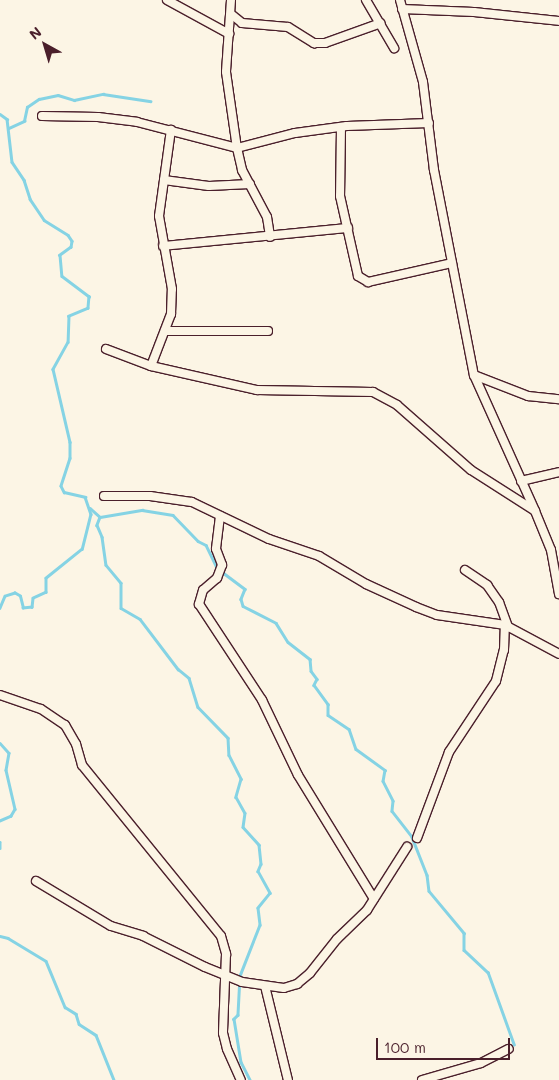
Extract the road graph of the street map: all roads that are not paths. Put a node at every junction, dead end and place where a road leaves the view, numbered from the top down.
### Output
1 (167, 0) edge
2 (231, 0) edge
3 (366, 0) edge
4 (400, 0) edge
5 (402, 9) junction
6 (230, 14) junction
7 (559, 21) edge
8 (382, 23) junction
9 (229, 34) junction
10 (394, 48) dead end
11 (42, 116) dead end
12 (429, 123) junction
13 (341, 127) junction
14 (171, 130) junction
15 (237, 148) junction
16 (164, 180) junction
17 (250, 184) junction
18 (348, 228) junction
19 (270, 237) junction
20 (163, 246) junction
21 (452, 263) junction
22 (165, 331) junction
23 (268, 331) dead end
24 (106, 349) dead end
25 (150, 366) junction
26 (474, 375) junction
27 (559, 399) edge
28 (559, 472) edge
29 (521, 481) junction
30 (104, 496) dead end
31 (536, 511) junction
32 (220, 516) junction
33 (559, 548) edge
34 (550, 550) junction
35 (465, 570) dead end
36 (559, 594) edge
37 (507, 626) junction
38 (559, 654) edge
39 (0, 695) edge
40 (417, 838) dead end
41 (407, 846) dead end
42 (36, 881) dead end
43 (374, 899) junction
44 (225, 975) junction
45 (265, 986) junction
46 (509, 1049) dead end
47 (241, 1080) edge
48 (288, 1080) edge
49 (422, 1080) edge

1 - 9 street
2 - 6 street
3 - 8 street
4 - 5 street
5 - 7 street
5 - 12 street
6 - 8 street
6 - 9 street
8 - 10 street
9 - 15 street
11 - 14 street
12 - 13 street
12 - 21 street
13 - 15 street
13 - 18 street
14 - 15 street
14 - 16 street
15 - 17 street
16 - 17 street
16 - 20 street
17 - 19 street
18 - 19 street
18 - 21 street
19 - 20 street
20 - 22 street
21 - 26 street
22 - 23 street
22 - 25 street
24 - 25 street
25 - 31 street
26 - 27 street
26 - 29 street
28 - 29 street
29 - 31 street
30 - 32 street
31 - 34 street
32 - 37 street
32 - 43 street
33 - 34 street
34 - 36 street
35 - 37 street
37 - 38 street
37 - 40 street
39 - 44 street
41 - 43 street
42 - 44 street
43 - 45 street
44 - 45 street
44 - 47 street
45 - 48 street
46 - 49 street

